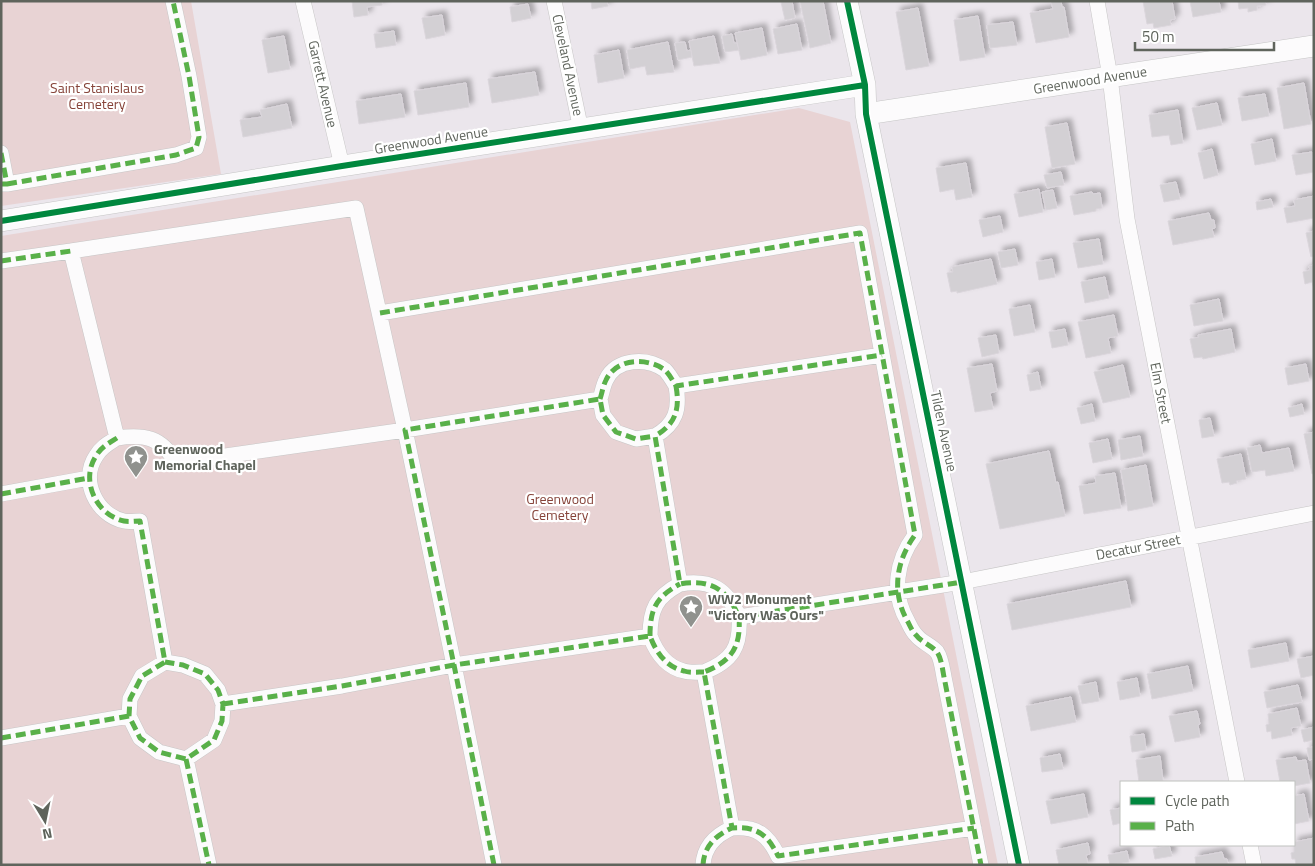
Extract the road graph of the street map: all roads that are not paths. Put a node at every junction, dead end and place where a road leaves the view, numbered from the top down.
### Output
1 (173, 1) edge
2 (303, 1) edge
3 (554, 1) edge
4 (847, 1) edge
5 (1097, 1) edge
6 (1314, 46) edge
7 (1110, 77) junction
8 (865, 85) junction
9 (866, 114) junction
10 (582, 130) junction
11 (1, 153) edge
12 (342, 166) junction
13 (4, 184) edge
14 (1, 222) edge
15 (71, 251) junction
16 (1, 261) edge
17 (380, 313) junction
18 (882, 354) junction
19 (676, 386) junction
20 (600, 399) junction
21 (405, 430) junction
22 (655, 436) junction
23 (117, 438) junction
24 (90, 478) junction
25 (1, 494) edge
26 (1314, 513) edge
27 (1188, 537) junction
28 (962, 582) junction
29 (680, 584) junction
30 (898, 592) junction
31 (739, 617) junction
32 (650, 636) junction
33 (165, 662) junction
34 (454, 666) junction
35 (704, 672) junction
36 (223, 704) junction
37 (129, 716) junction
38 (1, 738) edge
39 (186, 759) junction
40 (1237, 781) edge
41 (732, 828) junction
42 (974, 828) junction
43 (1250, 846) edge
44 (779, 860) edge
45 (209, 865) edge
46 (494, 865) edge
47 (702, 865) edge
48 (981, 865) edge
49 (1019, 865) edge
50 (1254, 865) edge

1 - 13 street
2 - 12 street, Garrett Avenue
3 - 10 street, Cleveland Avenue
4 - 8 street, Tilden Avenue
5 - 7 street, Elm Street
6 - 7 street, Greenwood Avenue
7 - 9 street, Greenwood Avenue
7 - 27 street, Elm Street
8 - 9 street, Tilden Avenue
8 - 10 street, Greenwood Avenue
9 - 28 street, Tilden Avenue
10 - 12 street, Greenwood Avenue
11 - 13 street
12 - 14 street, Greenwood Avenue
15 - 16 street
15 - 17 street
15 - 23 street
17 - 18 street
17 - 21 street
18 - 19 street
18 - 30 street
19 - 20 street
19 - 22 street
20 - 21 street
20 - 22 street
21 - 23 street
21 - 34 street
22 - 29 street
23 - 24 street
24 - 25 street
24 - 33 street
26 - 27 street, Decatur Street
27 - 28 street, Decatur Street
27 - 40 street, Elm Street
28 - 30 street, Decatur Street
28 - 49 street, Tilden Avenue
29 - 31 street
29 - 32 street
30 - 31 street, Decatur Street
30 - 42 street
31 - 35 street
32 - 34 street
32 - 35 street
33 - 36 street
33 - 37 street
34 - 36 street
34 - 46 street
35 - 41 street
36 - 39 street
37 - 38 street
37 - 39 street
39 - 45 street
41 - 44 street
41 - 47 street
42 - 44 street
42 - 48 street
43 - 50 street

